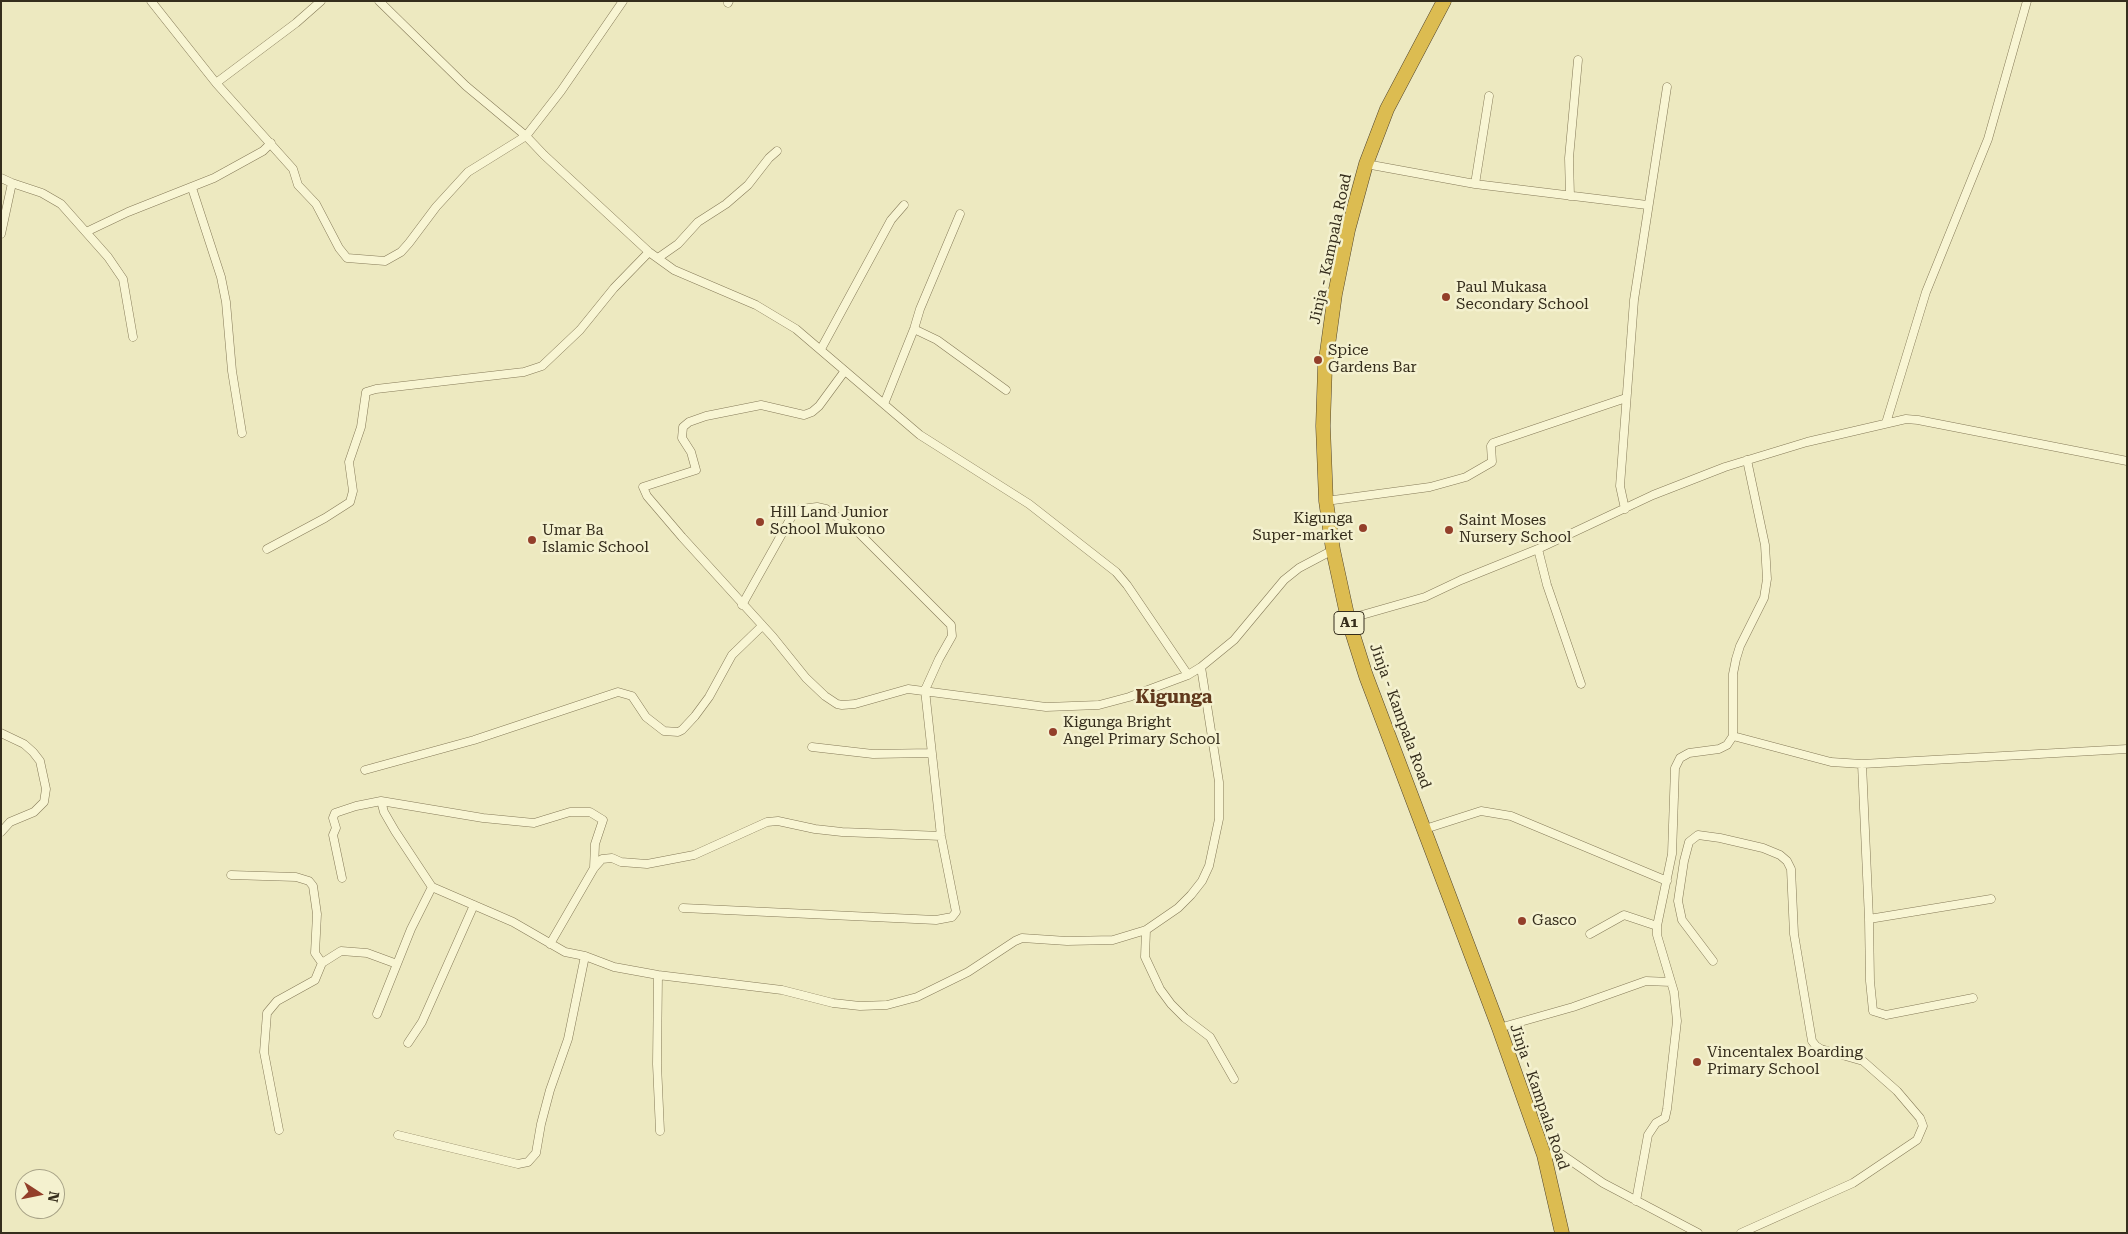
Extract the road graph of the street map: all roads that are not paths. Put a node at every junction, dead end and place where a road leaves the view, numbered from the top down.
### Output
1 (151, 1) edge
2 (321, 1) edge
3 (379, 1) edge
4 (1444, 1) edge
5 (2027, 1) edge
6 (622, 2) edge
7 (1578, 60) dead end
8 (216, 83) junction
9 (1667, 87) dead end
10 (1489, 96) dead end
11 (526, 136) junction
12 (271, 143) junction
13 (777, 151) dead end
14 (1366, 164) junction
15 (1, 178) edge
16 (12, 183) junction
17 (1475, 184) junction
18 (192, 188) junction
19 (1570, 196) junction
20 (1648, 205) junction
21 (904, 206) dead end
22 (960, 214) dead end
23 (86, 232) junction
24 (1, 234) edge
25 (649, 252) junction
26 (658, 258) junction
27 (914, 329) junction
28 (134, 337) dead end
29 (821, 349) junction
30 (844, 372) junction
31 (1006, 390) dead end
32 (1626, 398) junction
33 (884, 404) junction
34 (1886, 424) junction
35 (242, 433) dead end
36 (1747, 460) junction
37 (2127, 461) edge
38 (1326, 501) junction
39 (1625, 509) junction
40 (1538, 549) junction
41 (267, 550) dead end
42 (1333, 550) junction
43 (742, 605) junction
44 (1348, 619) junction
45 (762, 626) junction
46 (1201, 667) junction
47 (1188, 675) junction
48 (1581, 684) dead end
49 (925, 690) junction
50 (1, 733) edge
51 (1733, 736) junction
52 (812, 747) dead end
53 (2127, 749) edge
54 (931, 753) junction
55 (1862, 764) junction
56 (365, 770) dead end
57 (381, 802) junction
58 (1425, 829) junction
59 (1, 832) edge
60 (941, 836) junction
61 (594, 868) junction
62 (231, 875) dead end
63 (342, 878) dead end
64 (1667, 881) junction
65 (432, 887) junction
66 (1991, 899) dead end
67 (474, 905) junction
68 (683, 908) dead end
69 (1869, 919) junction
70 (1657, 926) junction
71 (1146, 930) junction
72 (1590, 934) dead end
73 (550, 944) junction
74 (585, 956) junction
75 (1713, 961) dead end
76 (322, 962) junction
77 (397, 964) junction
78 (658, 975) junction
79 (1671, 982) junction
80 (1973, 998) dead end
81 (378, 1014) dead end
82 (1499, 1028) junction
83 (408, 1043) dead end
84 (1234, 1079) dead end
85 (279, 1130) dead end
86 (660, 1131) dead end
87 (398, 1135) dead end
88 (1544, 1155) junction
89 (1636, 1201) junction
90 (1562, 1233) edge
91 (1698, 1233) edge
92 (1741, 1233) edge

1 - 8 street
2 - 8 street
3 - 11 street
4 - 14 highway, Jinja - Kampala Road / A1
5 - 34 street
6 - 11 street
7 - 19 street
8 - 12 street
9 - 20 street
10 - 17 street
11 - 12 street
11 - 25 street
12 - 18 street
13 - 26 street
14 - 17 street
14 - 38 highway, Jinja - Kampala Road / A1
15 - 16 street
16 - 23 street
16 - 24 street
17 - 19 street
18 - 23 street
18 - 35 street
19 - 20 street
20 - 32 street
21 - 29 street
22 - 27 street
23 - 28 street
25 - 26 street
25 - 41 street
26 - 29 street
27 - 31 street
27 - 33 street
29 - 30 street
30 - 33 street
30 - 43 street
32 - 38 street
32 - 39 street
33 - 47 street
34 - 36 street
34 - 37 street
36 - 39 street
36 - 51 street
38 - 42 highway, Jinja - Kampala Road / A1
39 - 40 street
40 - 44 street
40 - 48 street
42 - 44 highway, Jinja - Kampala Road / A1
42 - 46 street
43 - 45 street
43 - 49 street
44 - 58 highway, Jinja - Kampala Road / A1
45 - 49 street
45 - 56 street
46 - 47 street
46 - 71 street
47 - 49 street
49 - 54 street
50 - 59 street
51 - 55 street
51 - 64 street
52 - 54 street
53 - 55 street
54 - 60 street
55 - 69 street
57 - 61 street
57 - 63 street
57 - 65 street
58 - 64 street
58 - 82 highway, Jinja - Kampala Road / A1
60 - 61 street
60 - 68 street
61 - 73 street
62 - 76 street
64 - 70 street
65 - 67 street
65 - 77 street
66 - 69 street
67 - 73 street
67 - 83 street
69 - 80 street
70 - 72 street
70 - 79 street
71 - 78 street
71 - 84 street
73 - 74 street
74 - 78 street
74 - 87 street
75 - 92 street
76 - 77 street
76 - 85 street
77 - 81 street
78 - 86 street
79 - 82 street
79 - 89 street
82 - 88 highway, Jinja - Kampala Road / A1
88 - 89 street
88 - 90 highway, Jinja - Kampala Road / A1
89 - 91 street

